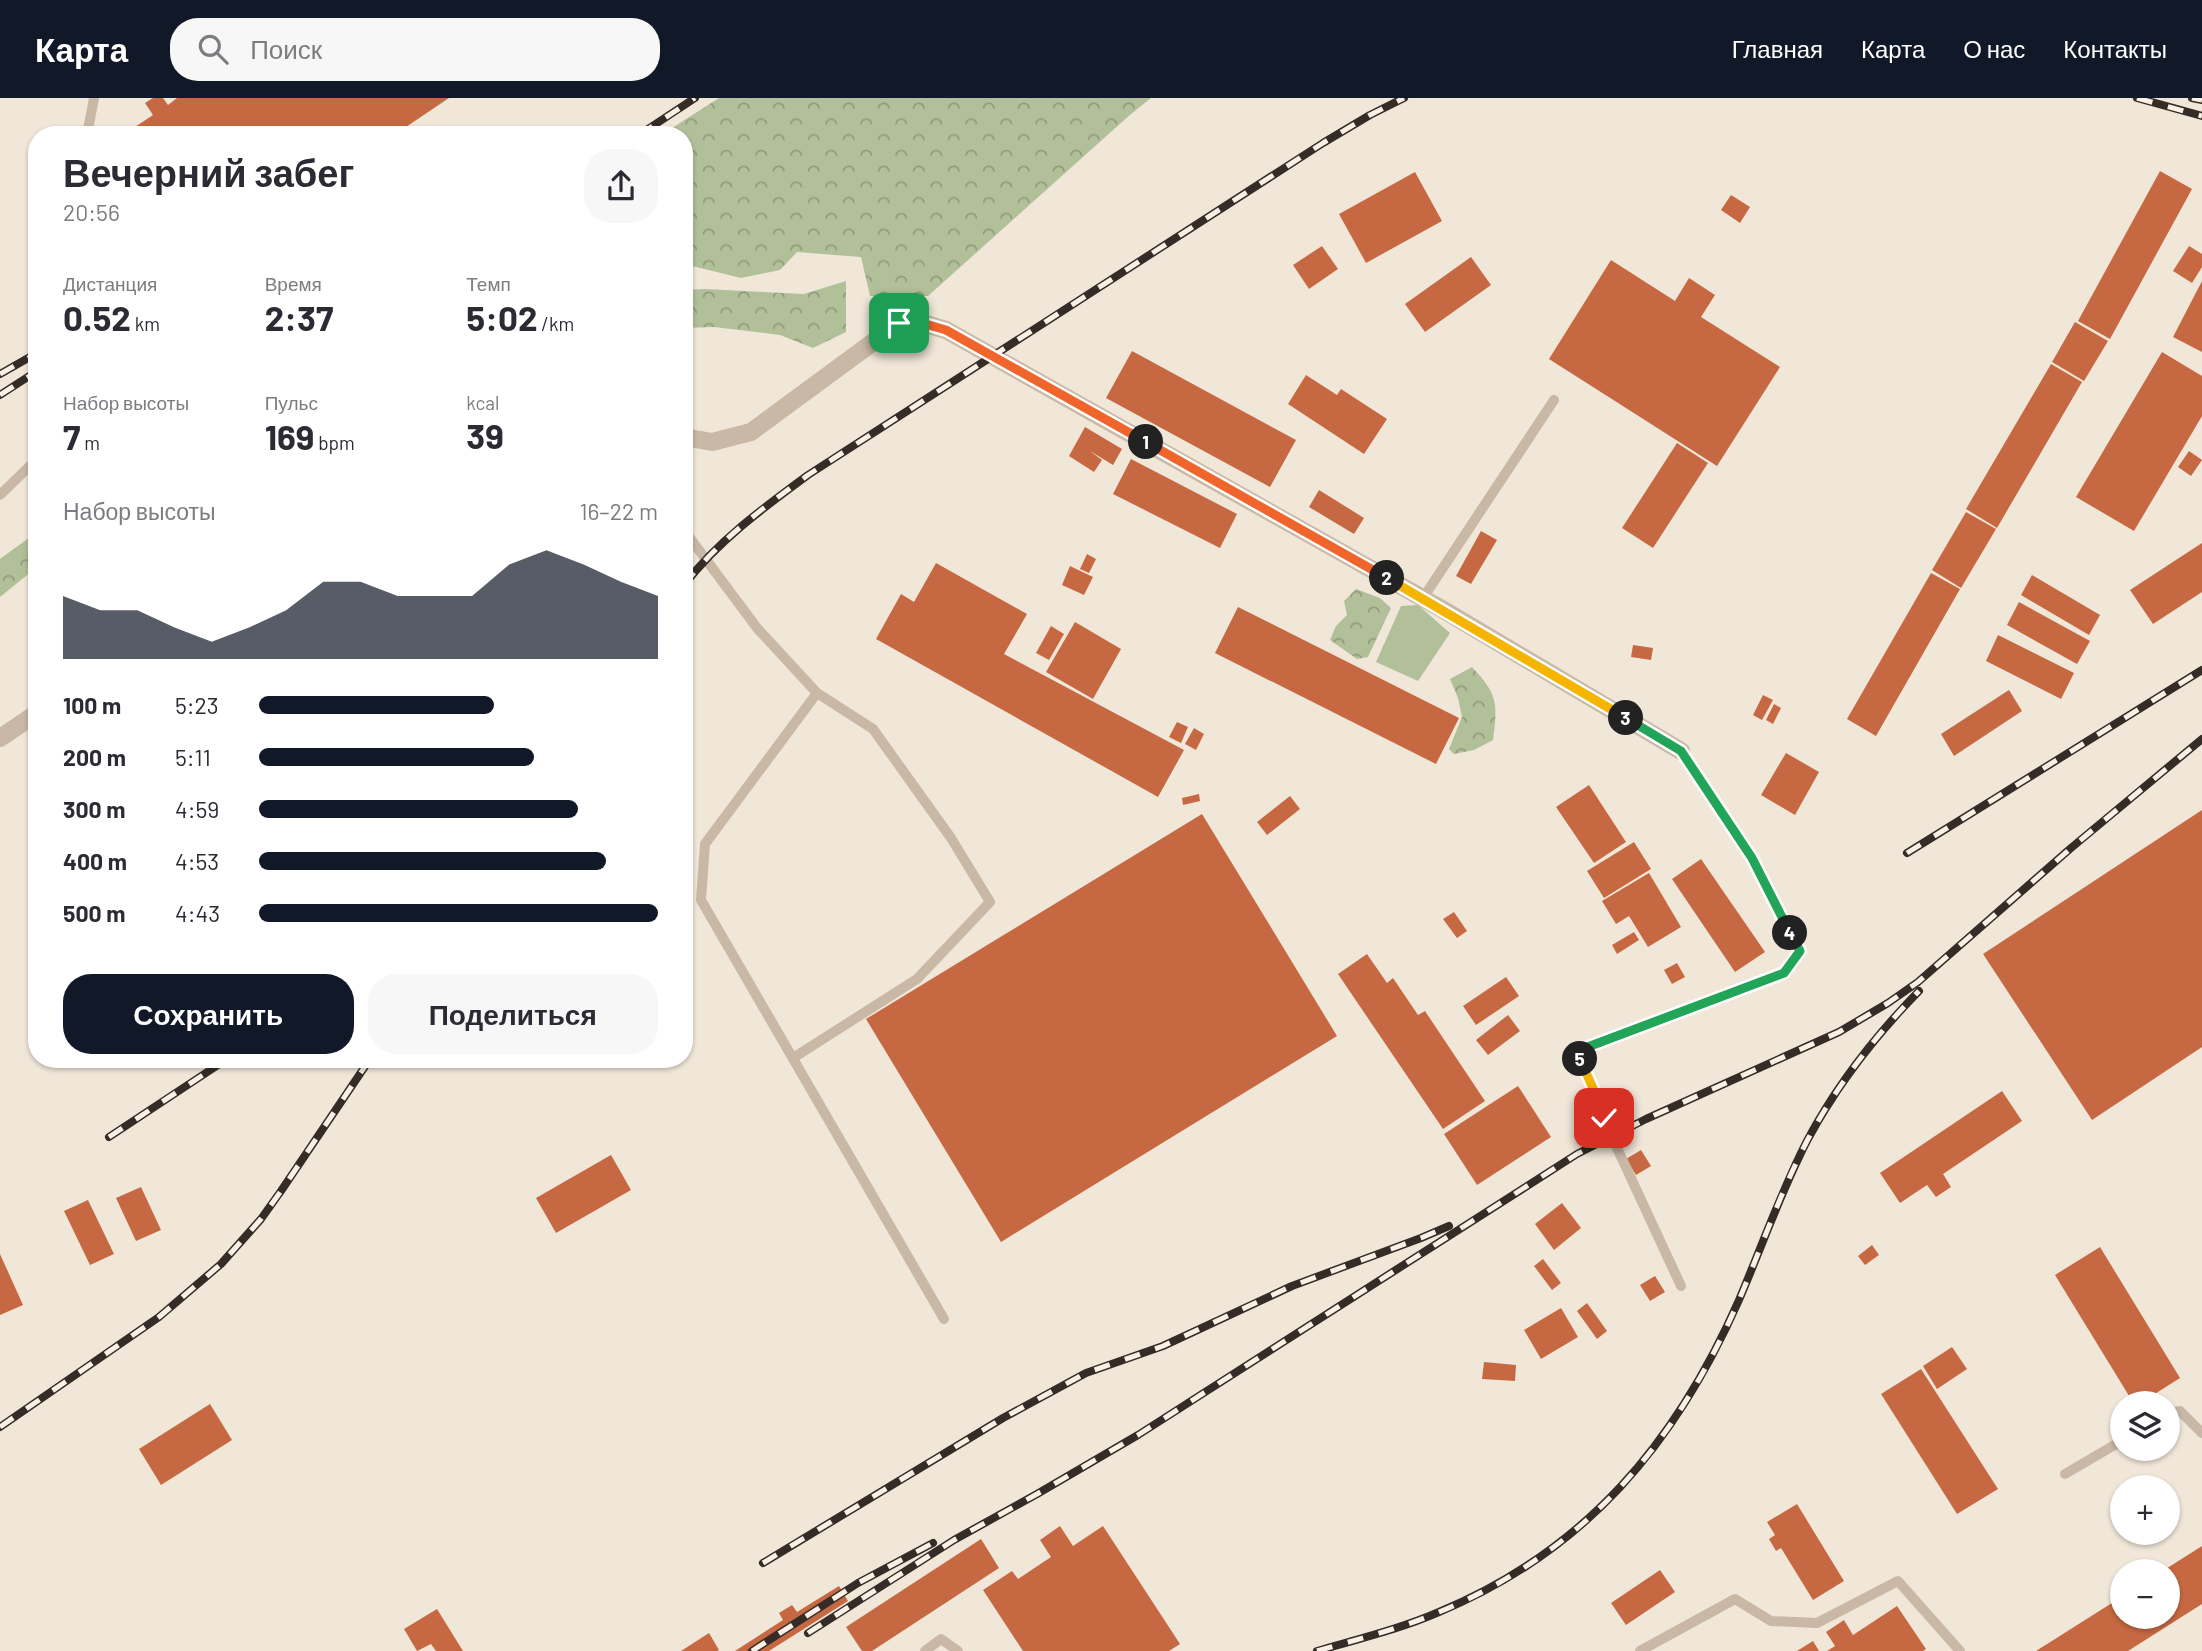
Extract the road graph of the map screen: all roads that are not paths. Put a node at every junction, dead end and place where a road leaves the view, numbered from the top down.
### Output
1 (94, 98) edge
2 (89, 126) edge
3 (1553, 400) dead end
4 (693, 439) edge
5 (28, 468) edge
6 (0, 495) edge
7 (693, 542) edge
8 (1423, 598) junction
9 (817, 692) junction
10 (28, 719) edge
11 (0, 738) edge
12 (1681, 751) joint
13 (793, 1058) junction
14 (1681, 1286) dead end
15 (944, 1320) dead end
16 (2180, 1411) edge
17 (2202, 1433) edge
18 (2110, 1448) edge
19 (2065, 1474) dead end
20 (925, 1651) edge
21 (958, 1651) edge
22 (1640, 1651) edge
23 (1960, 1651) edge

1 - 2 lane
3 - 8 lane
4 - 8 street
5 - 6 lane
7 - 9 lane
8 - 12 street
9 - 13 lane
9 - 13 lane
10 - 11 street
12 - 14 lane
13 - 15 lane
16 - 17 lane
18 - 19 lane
20 - 21 lane
22 - 23 lane

